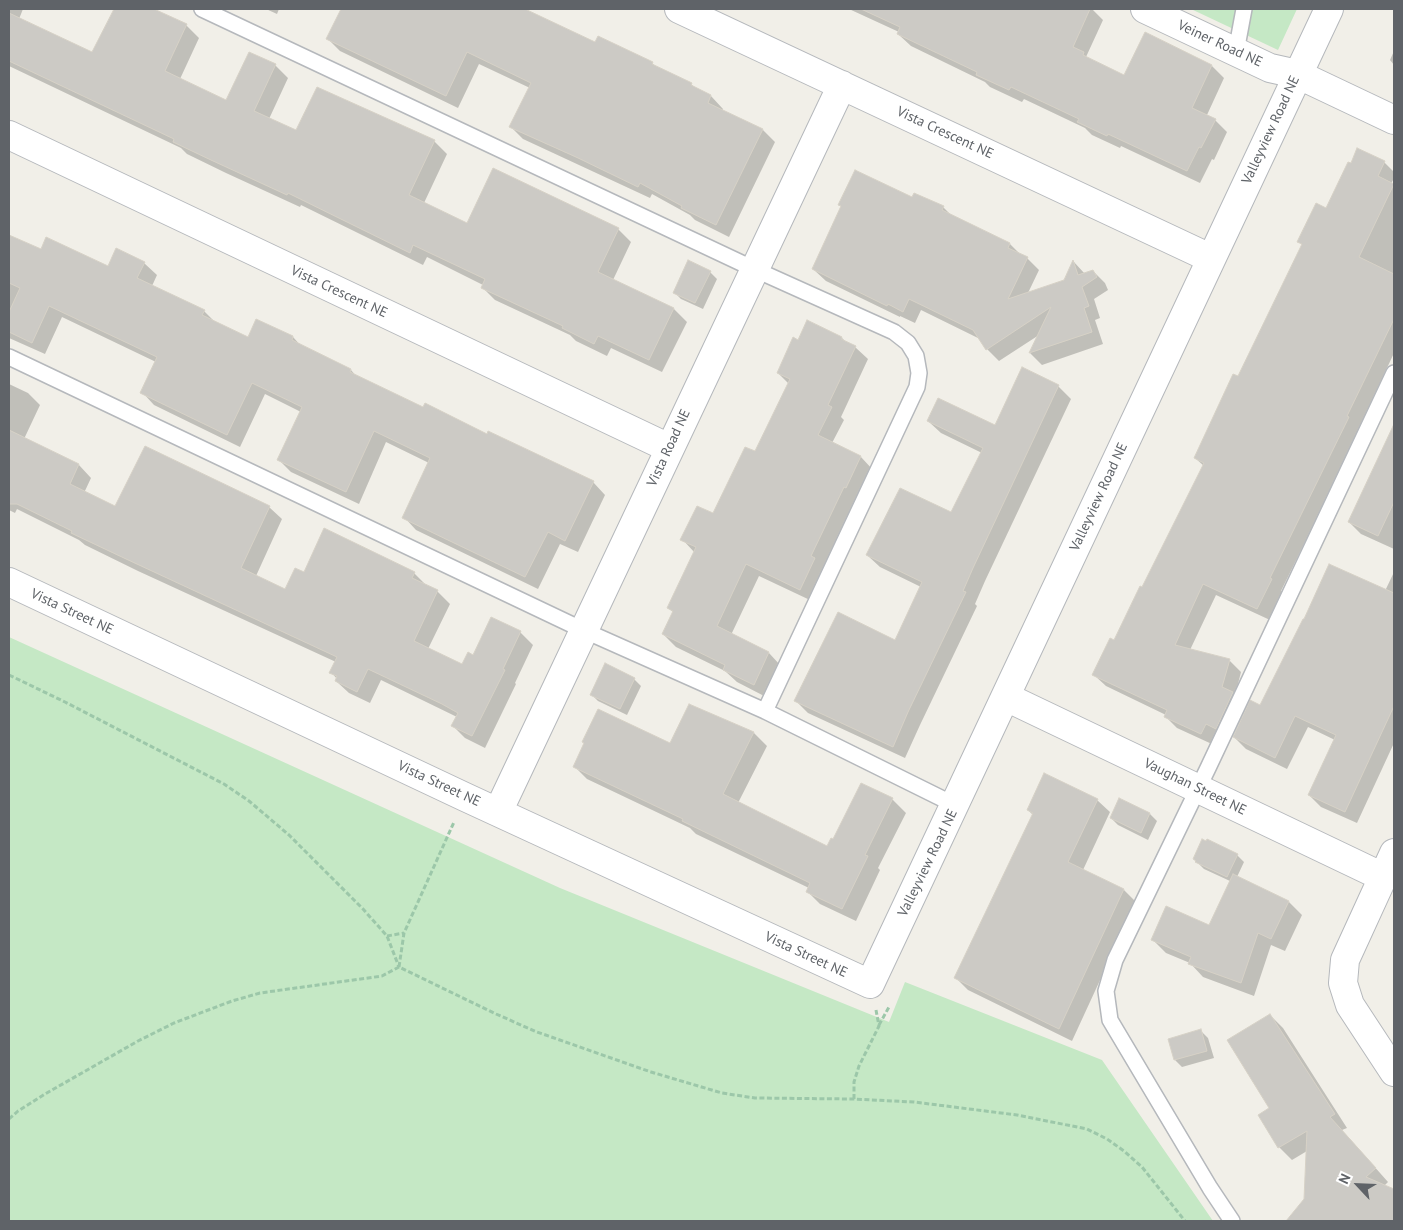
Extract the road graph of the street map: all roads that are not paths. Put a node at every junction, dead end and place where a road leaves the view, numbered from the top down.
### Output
1 (202, 9) edge
2 (680, 9) edge
3 (1145, 9) edge
4 (1244, 9) edge
5 (1329, 9) edge
6 (1236, 52) junction
7 (1297, 74) junction
8 (842, 85) junction
9 (1394, 120) edge
10 (9, 135) edge
11 (1210, 258) junction
12 (754, 269) junction
13 (9, 357) edge
14 (1394, 372) edge
15 (669, 448) junction
16 (9, 582) edge
17 (583, 630) junction
18 (1006, 697) junction
19 (765, 711) junction
20 (1198, 788) junction
21 (955, 805) junction
22 (498, 812) junction
23 (1389, 865) edge
24 (870, 984) joint
25 (1394, 1072) edge
26 (1232, 1221) edge

1 - 12 lane
2 - 8 street, Vista Crescent NE
3 - 6 street, Veiner Road NE
4 - 6 lane
5 - 7 street, Valleyview Road NE
6 - 7 street, Veiner Road NE
7 - 9 street, Veiner Road NE
7 - 11 street, Valleyview Road NE
8 - 11 street, Vista Crescent NE
8 - 12 street, Vista Road NE
10 - 15 street, Vista Crescent NE
11 - 18 street, Valleyview Road NE
12 - 15 street, Vista Road NE
12 - 19 lane
13 - 17 lane
14 - 20 lane
15 - 17 street, Vista Road NE
16 - 22 street, Vista Street NE
17 - 19 lane
17 - 22 street, Vista Road NE
18 - 20 street, Vaughan Street NE
18 - 21 street, Valleyview Road NE
19 - 21 lane
20 - 23 street, Vaughan Street NE
20 - 26 lane
21 - 24 street, Valleyview Road NE
22 - 24 street, Vista Street NE
23 - 25 street

